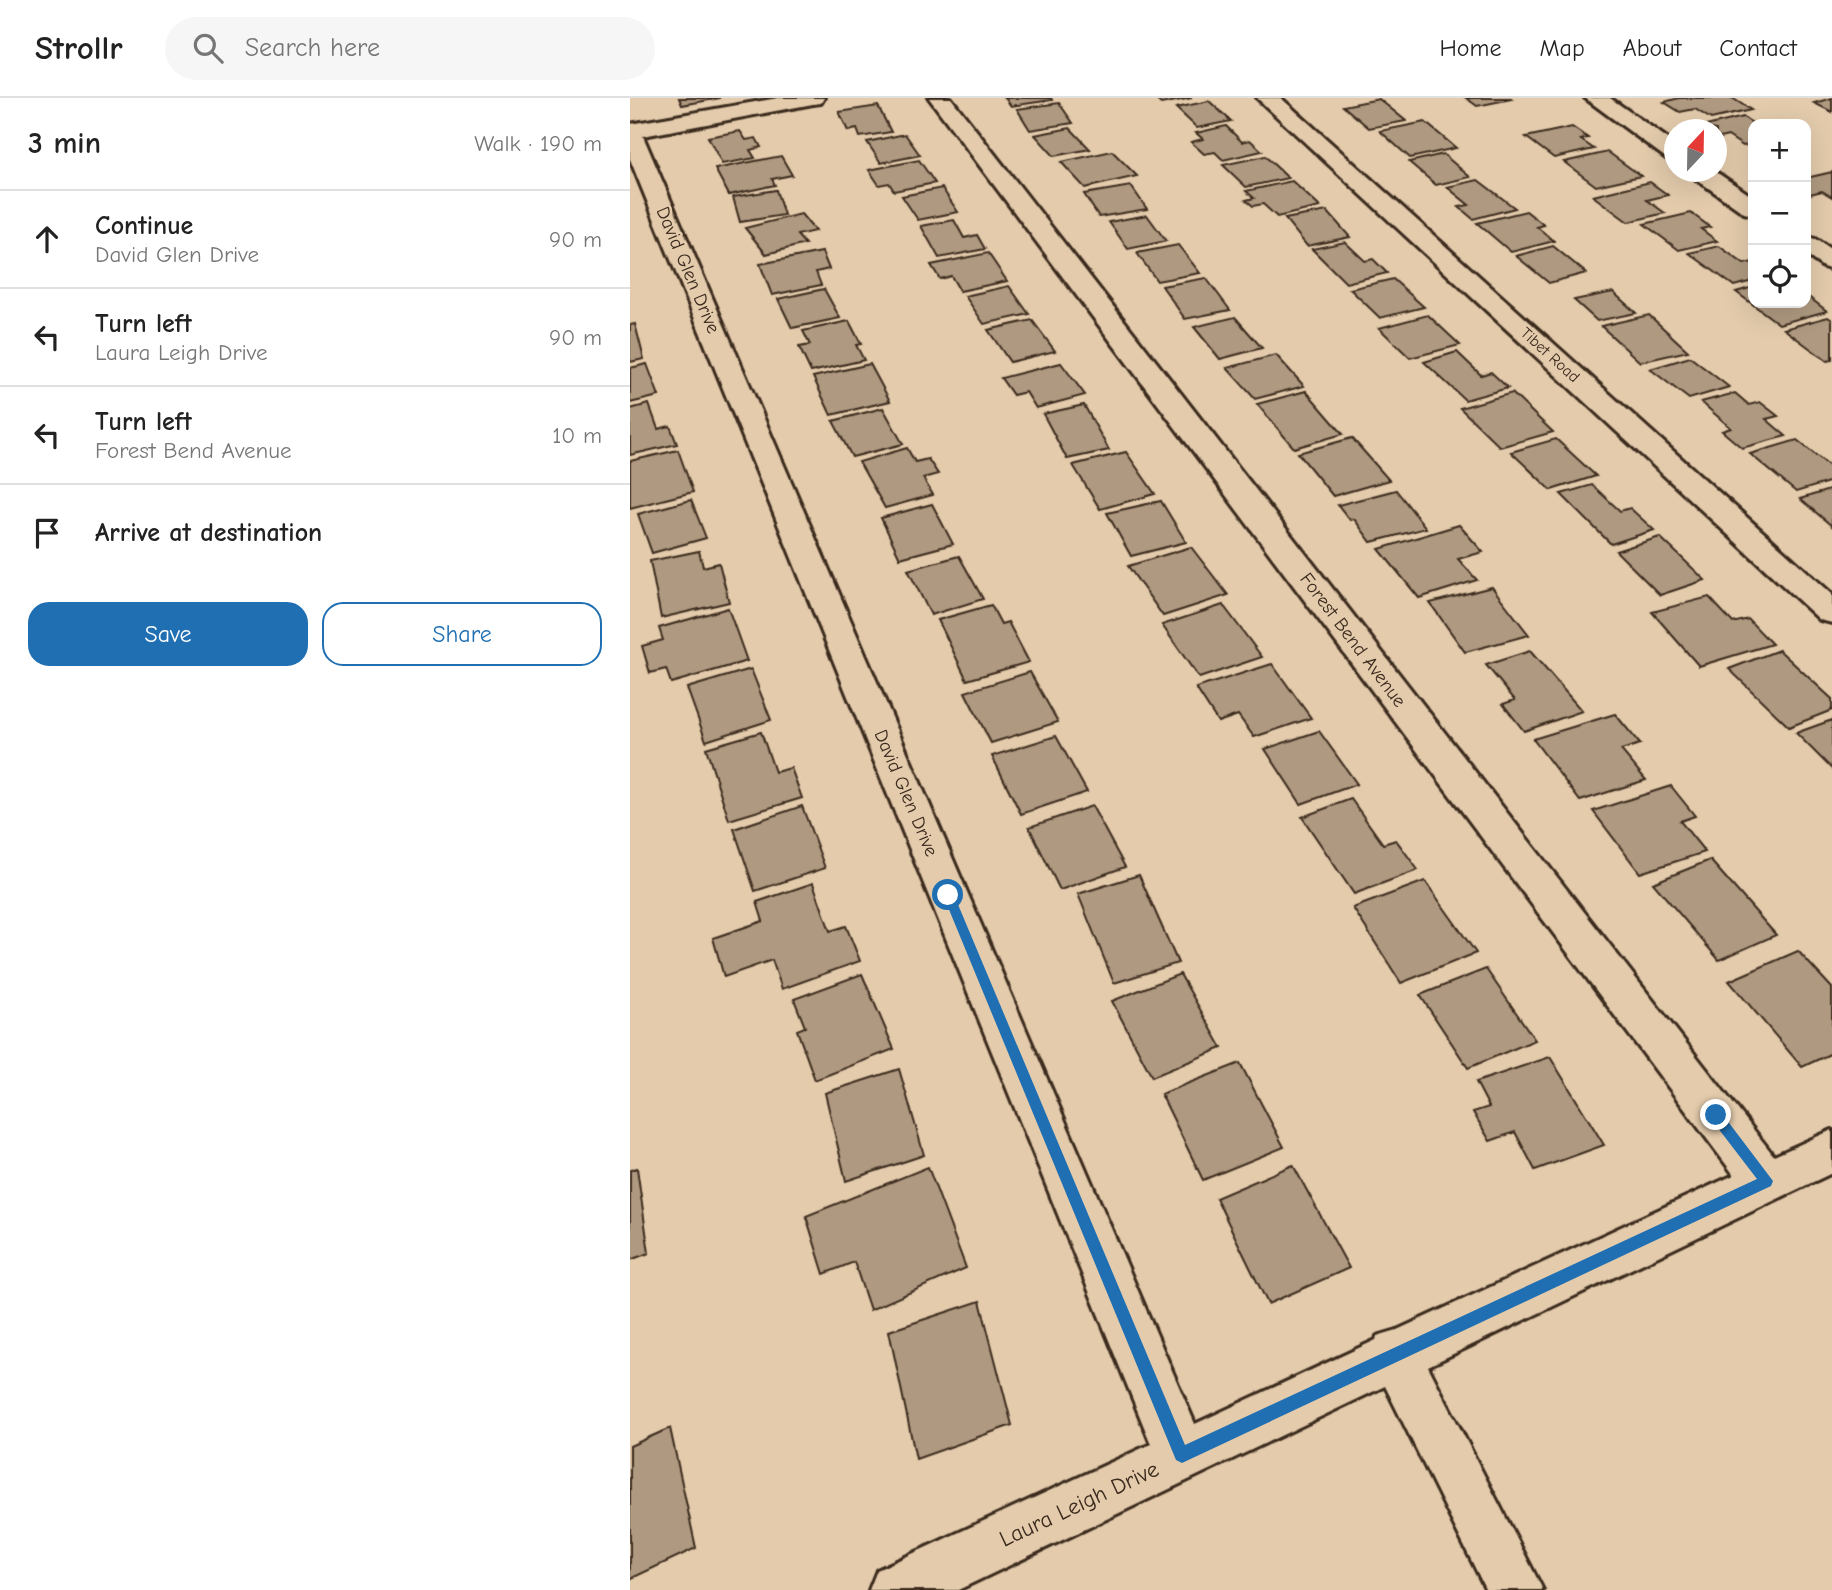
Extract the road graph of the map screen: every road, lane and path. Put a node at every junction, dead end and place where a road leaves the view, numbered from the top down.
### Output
1 (813, 98) edge
2 (940, 98) edge
3 (1268, 98) edge
4 (1596, 98) edge
5 (630, 132) edge
6 (1664, 145) edge
7 (1715, 182) edge
8 (1748, 205) edge
9 (1807, 245) edge
10 (1832, 262) edge
11 (1832, 612) edge
12 (1832, 1152) edge
13 (1766, 1181) junction
14 (1395, 1354) junction
15 (1182, 1455) junction
16 (897, 1590) edge
17 (1515, 1590) edge

1 - 5 street
2 - 13 street, Forest Bend Avenue
3 - 11 street, Tibet Road
4 - 6 street
5 - 15 street, David Glen Drive
7 - 8 street
9 - 10 street
12 - 13 street, Laura Leigh Drive
13 - 14 street, Laura Leigh Drive
14 - 15 street, Laura Leigh Drive
14 - 17 street
15 - 16 street, Laura Leigh Drive

